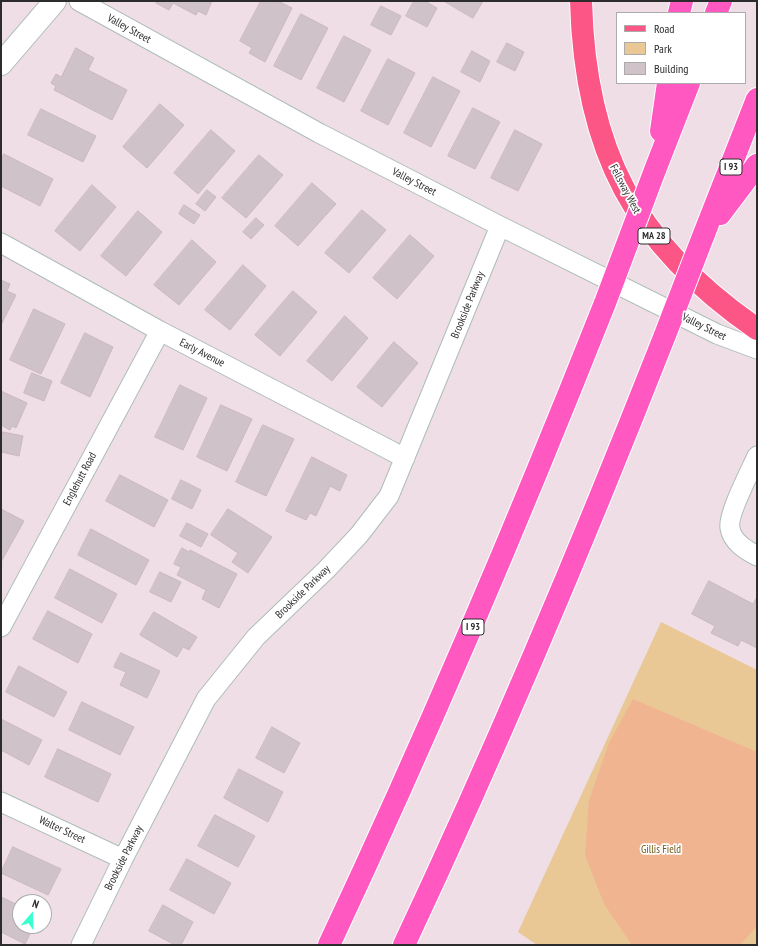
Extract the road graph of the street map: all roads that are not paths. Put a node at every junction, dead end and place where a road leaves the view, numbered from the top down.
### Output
1 (55, 1) edge
2 (79, 1) edge
3 (581, 1) edge
4 (682, 1) edge
5 (721, 1) edge
6 (679, 12) edge
7 (716, 12) edge
8 (1, 64) edge
9 (668, 84) edge
10 (689, 84) edge
11 (757, 99) edge
12 (757, 166) edge
13 (655, 170) junction
14 (500, 226) junction
15 (704, 234) junction
16 (1, 243) edge
17 (757, 329) edge
18 (160, 331) junction
19 (757, 349) edge
20 (757, 456) edge
21 (405, 458) junction
22 (757, 556) edge
23 (1, 627) edge
24 (1, 802) edge
25 (123, 859) junction
26 (81, 945) edge
27 (328, 945) edge
28 (404, 945) edge

1 - 8 street
2 - 14 street, Valley Street
3 - 17 main road, Fellsway West / MA 28
4 - 6 highway
5 - 7 highway
9 - 13 highway
10 - 13 highway, I 93
11 - 15 highway, I 93
12 - 15 highway
13 - 27 highway, I 93, bridge
14 - 19 street, Valley Street
14 - 21 street, Brookside Parkway
15 - 28 highway, I 93, bridge
16 - 18 street, Early Avenue
18 - 21 street, Early Avenue
18 - 23 street, Englehutt Road
20 - 22 street
21 - 25 street, Brookside Parkway
24 - 25 street, Walter Street
25 - 26 street, Brookside Parkway

